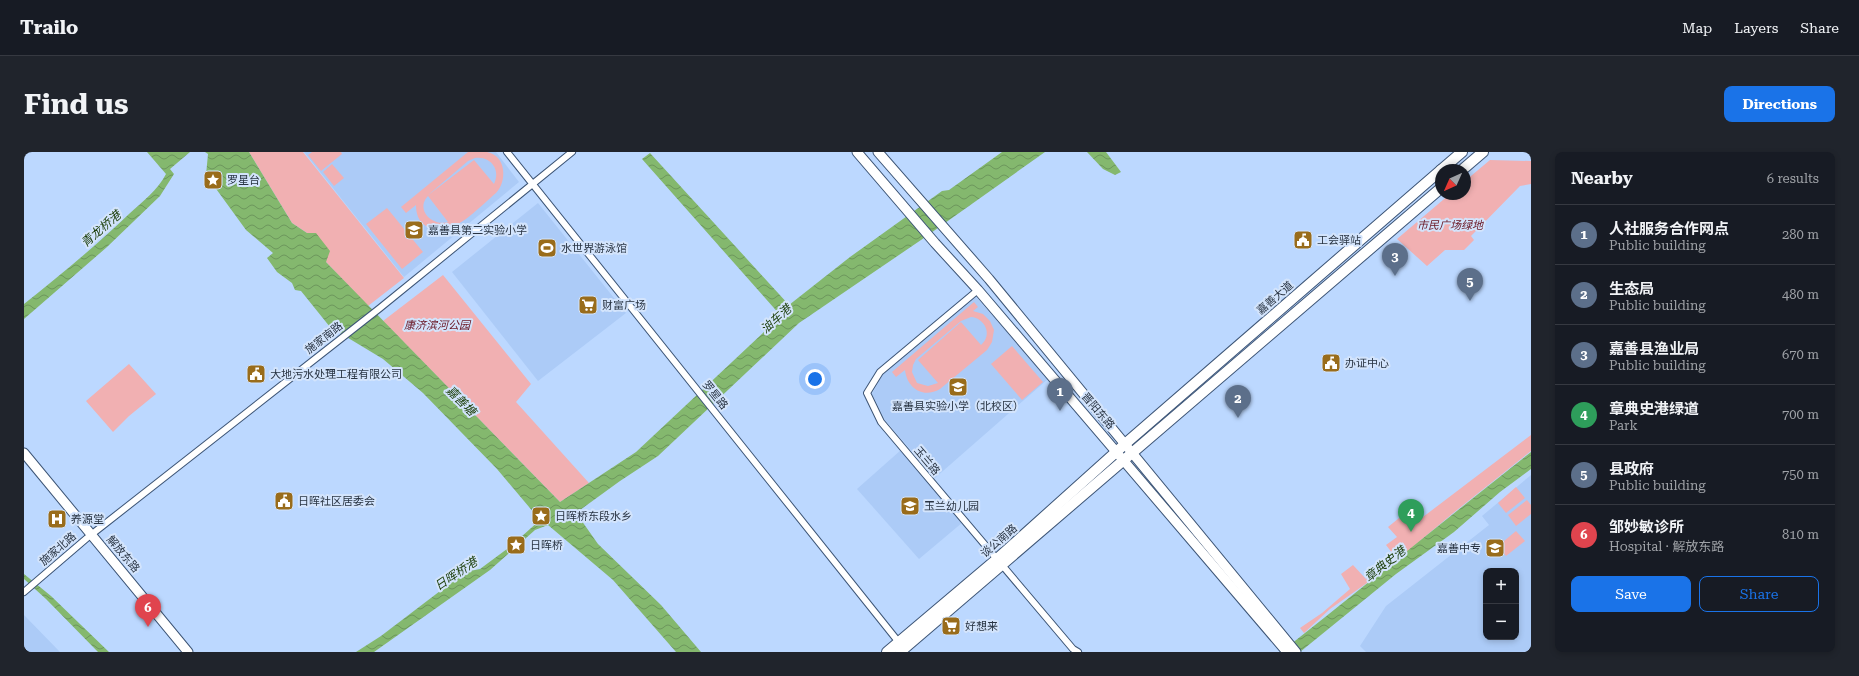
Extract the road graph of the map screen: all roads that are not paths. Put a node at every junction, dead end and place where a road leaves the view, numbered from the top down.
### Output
1 (508, 152) edge
2 (572, 152) edge
3 (857, 152) edge
4 (878, 152) edge
5 (1462, 152) edge
6 (1483, 152) edge
7 (1448, 164) edge
8 (1469, 164) edge
9 (1435, 175) edge
10 (532, 183) junction
11 (1435, 193) edge
12 (978, 290) junction
13 (1125, 444) junction
14 (1117, 452) junction
15 (24, 453) edge
16 (1132, 453) junction
17 (1124, 460) junction
18 (24, 462) edge
19 (89, 536) junction
20 (1000, 562) junction
21 (24, 592) edge
22 (1282, 641) junction
23 (902, 649) edge
24 (181, 652) edge
25 (188, 652) edge
26 (887, 652) edge
27 (1078, 652) edge
28 (1287, 652) edge
29 (1296, 652) edge

1 - 10 street, 罗星路
2 - 10 street, 施家南路
3 - 12 main road, 晋阳东路
4 - 13 main road, 晋阳东路
5 - 7 main road, 嘉善大道
6 - 8 main road
9 - 13 main road, 嘉善大道
10 - 19 street, 施家南路
10 - 23 street, 罗星路
11 - 16 main road
12 - 14 main road, 晋阳东路
12 - 20 street, 玉兰路
13 - 14 main road, 谈公南路
13 - 16 main road, 晋阳东路
14 - 17 main road, 晋阳东路
14 - 20 main road, 谈公南路
15 - 19 main road, 解放东路
16 - 17 main road, 谈公南路
16 - 22 main road, 晋阳东路
17 - 20 main road, 谈公南路
17 - 22 main road, 晋阳东路
18 - 19 main road, 解放东路
19 - 21 street, 施家北路
19 - 24 main road, 解放东路
19 - 25 main road, 解放东路
20 - 23 main road, 谈公南路
20 - 27 street, 玉兰路
22 - 28 main road, 晋阳东路
22 - 29 main road, 晋阳东路
23 - 26 main road, 谈公南路

